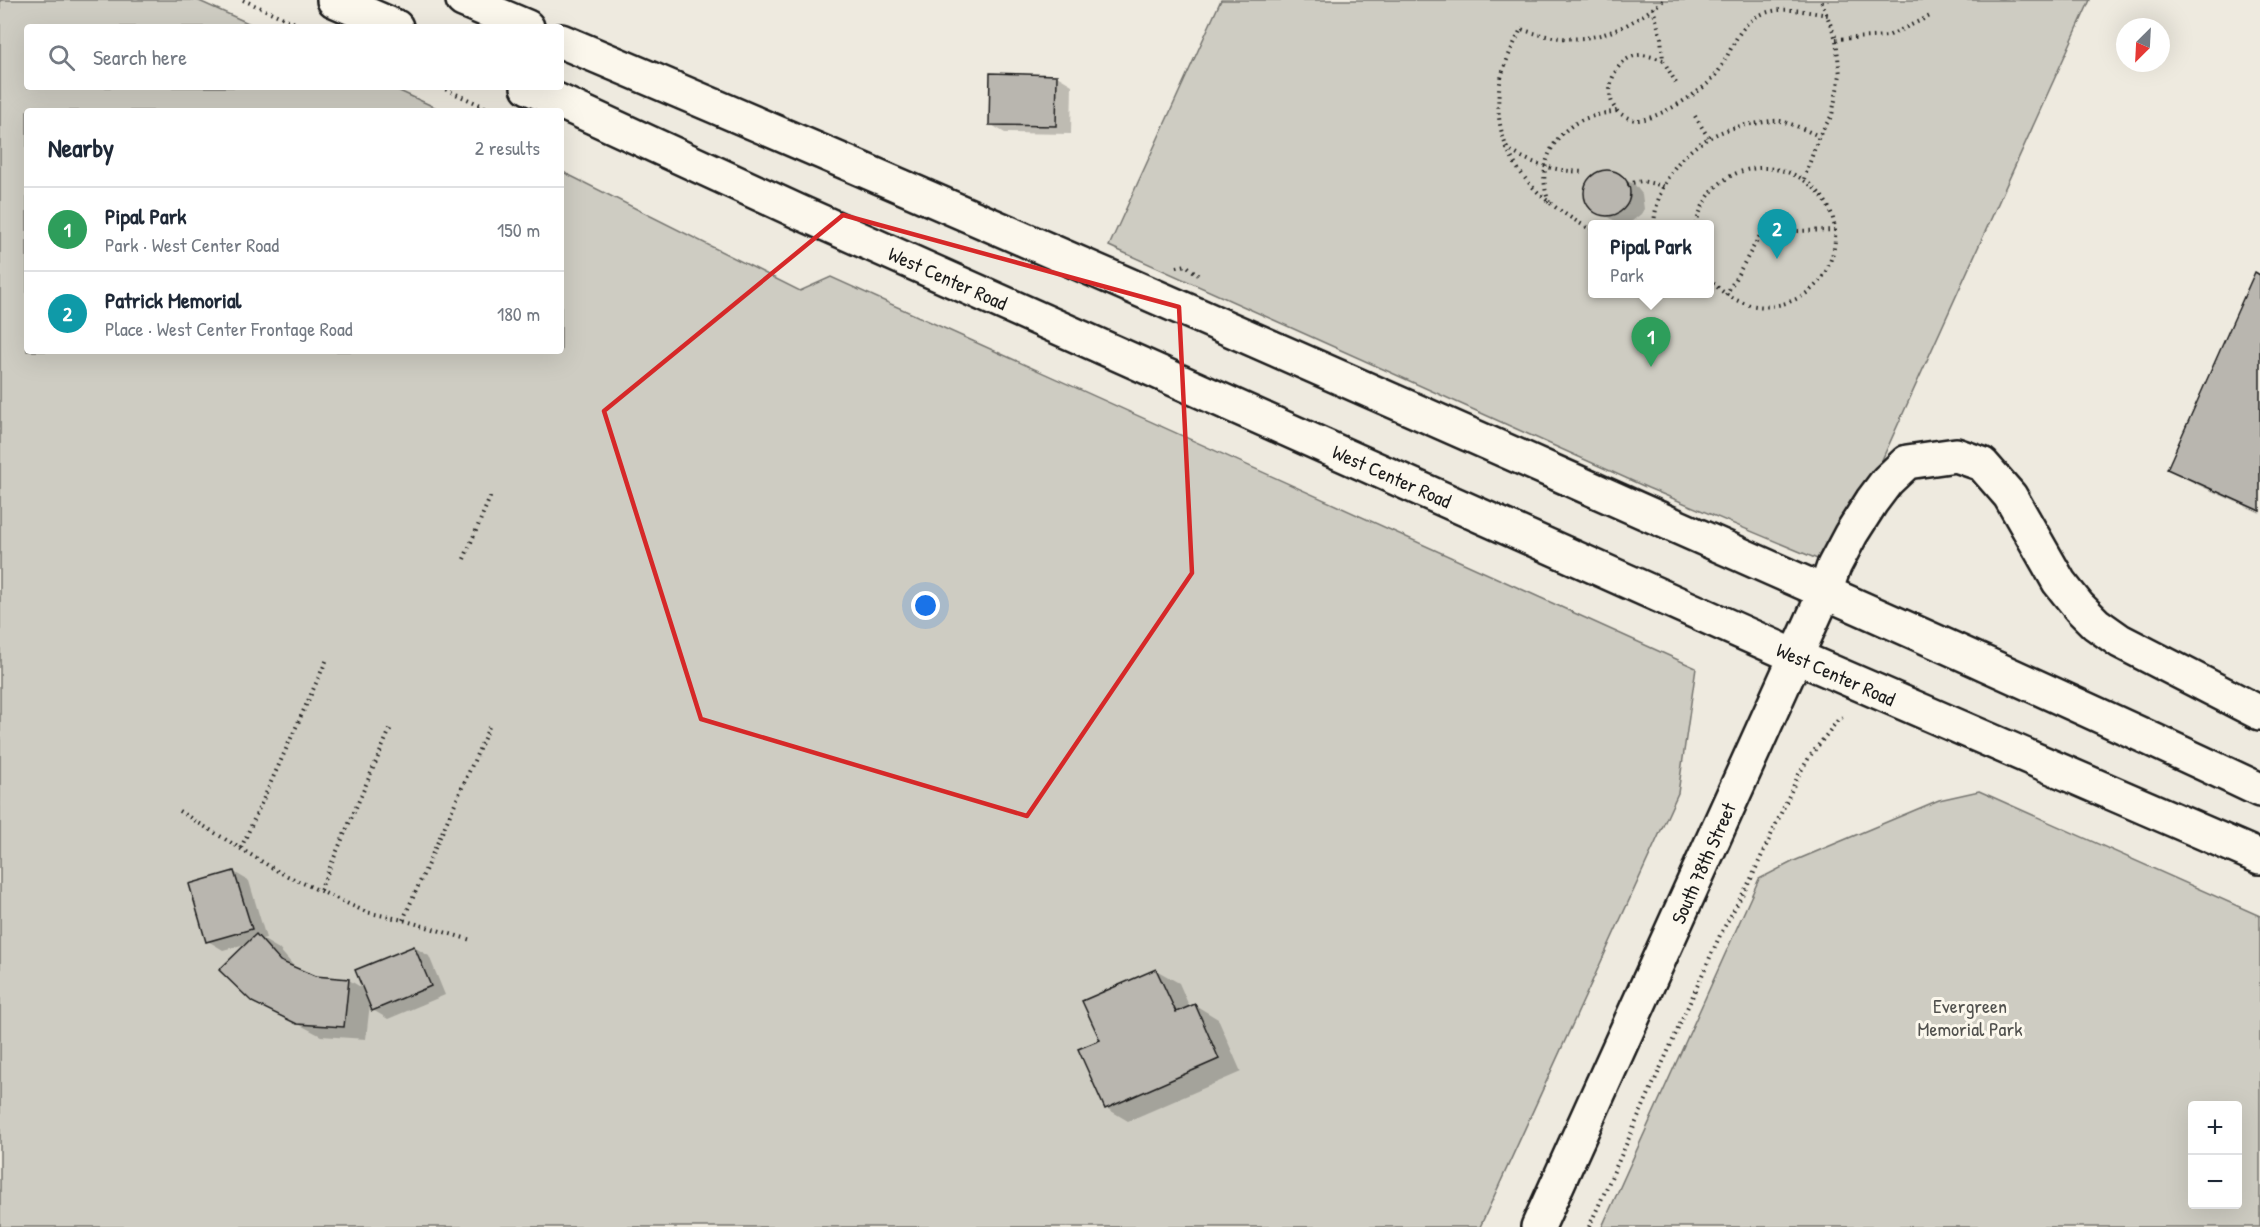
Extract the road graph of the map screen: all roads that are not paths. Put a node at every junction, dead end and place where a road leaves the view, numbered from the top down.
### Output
1 (334, 0) edge
2 (463, 0) edge
3 (389, 24) edge
4 (520, 24) edge
5 (564, 42) edge
6 (535, 90) edge
7 (1825, 592) junction
8 (1795, 656) junction
9 (2260, 712) edge
10 (2260, 790) edge
11 (2260, 857) edge
12 (1538, 1227) edge

1 - 3 main road
2 - 4 main road
5 - 7 main road
6 - 8 main road, West Center Road
7 - 8 main road, South 78th Street
7 - 9 main road, South 78th Street
7 - 10 main road
8 - 11 main road, West Center Road
8 - 12 main road, South 78th Street

